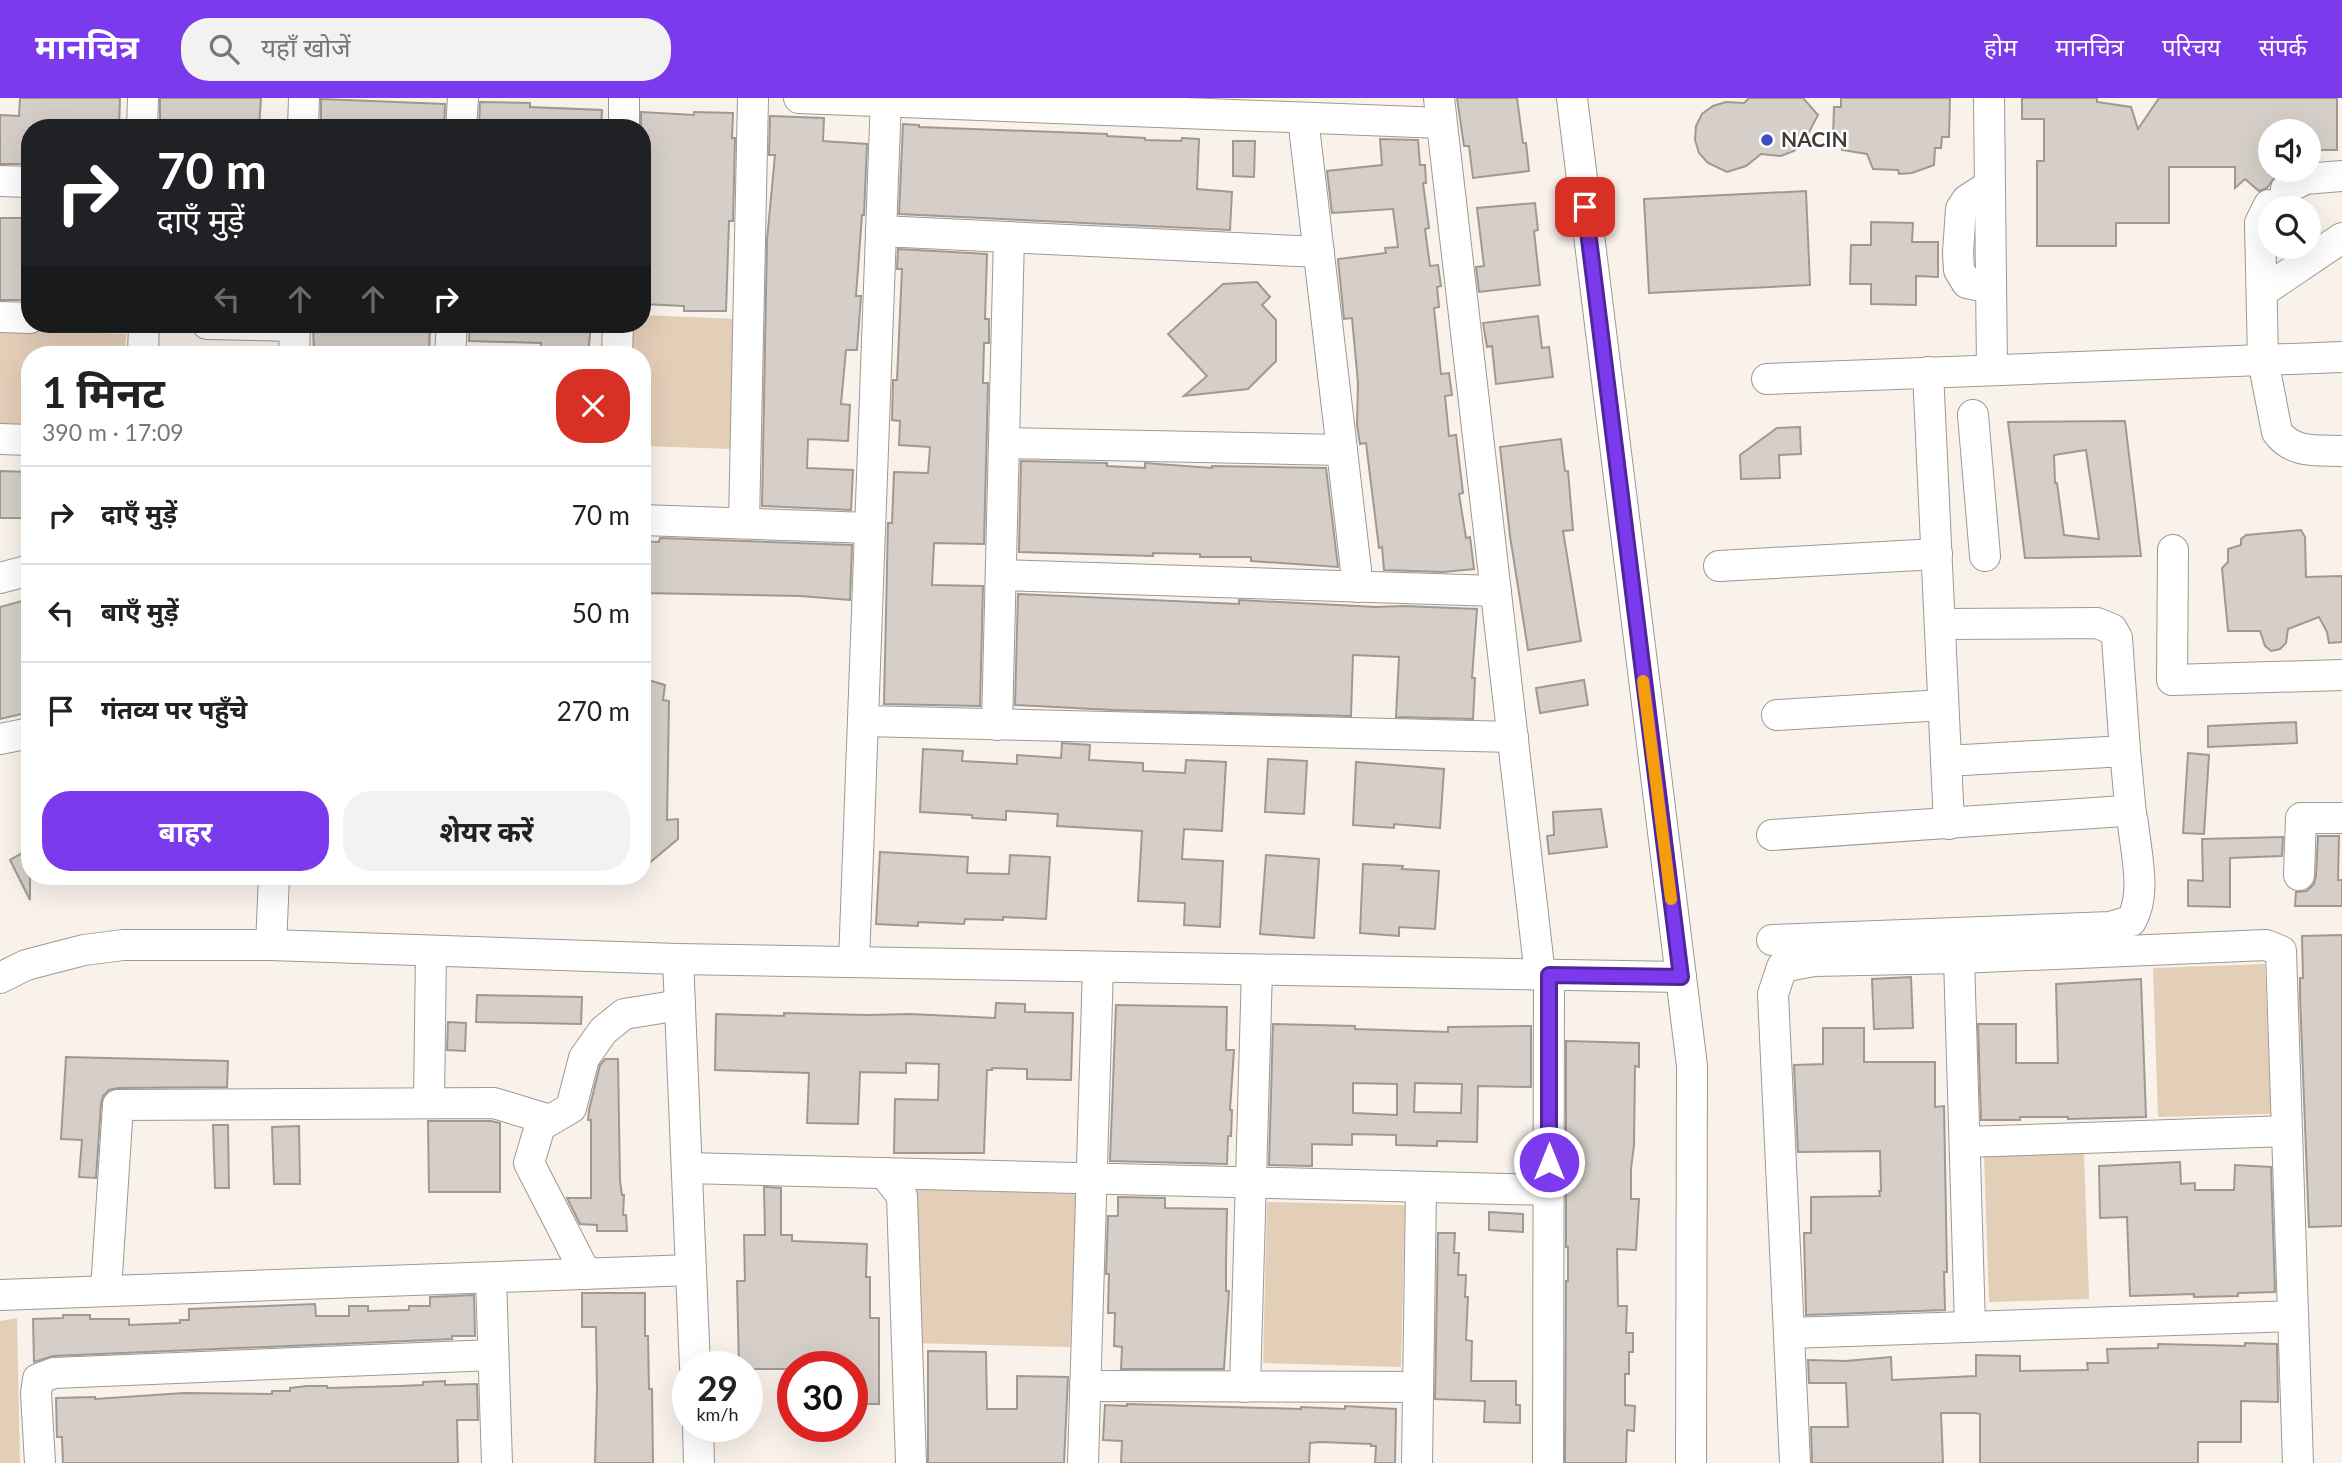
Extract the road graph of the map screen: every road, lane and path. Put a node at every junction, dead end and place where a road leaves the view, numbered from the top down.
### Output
1 (144, 98) edge
2 (304, 98) edge
3 (463, 98) edge
4 (624, 98) edge
5 (753, 98) edge
6 (799, 98) edge
7 (1572, 98) edge
8 (1989, 98) edge
9 (886, 100) edge
10 (1440, 111) edge
11 (1303, 118) junction
12 (143, 119) edge
13 (303, 119) edge
14 (462, 119) edge
15 (624, 119) edge
16 (2342, 176) edge
17 (0, 181) edge
18 (21, 182) edge
19 (881, 231) junction
20 (1009, 237) junction
21 (2342, 238) edge
22 (1319, 252) junction
23 (2262, 292) junction
24 (0, 317) edge
25 (21, 318) edge
26 (2342, 357) edge
27 (2263, 360) junction
28 (1992, 370) junction
29 (1928, 372) junction
30 (1767, 379) dead end
31 (1973, 415) dead end
32 (0, 439) edge
33 (21, 440) edge
34 (1004, 443) junction
35 (1342, 450) junction
36 (2342, 451) edge
37 (1933, 476) junction
38 (1979, 477) junction
39 (651, 520) edge
40 (744, 523) junction
41 (870, 528) junction
42 (2173, 550) dead end
43 (1937, 554) junction
44 (1985, 556) dead end
45 (1719, 566) dead end
46 (21, 572) edge
47 (1001, 575) junction
48 (0, 578) edge
49 (1358, 587) junction
50 (1496, 591) junction
51 (1940, 624) junction
52 (2342, 675) edge
53 (1943, 705) junction
54 (1777, 715) dead end
55 (863, 721) junction
56 (997, 725) junction
57 (21, 735) edge
58 (1513, 737) junction
59 (0, 739) edge
60 (2125, 751) junction
61 (1946, 761) junction
62 (2131, 814) junction
63 (2342, 818) edge
64 (1949, 824) junction
65 (1772, 835) dead end
66 (2299, 875) dead end
67 (274, 885) edge
68 (1772, 940) dead end
69 (271, 946) junction
70 (431, 951) junction
71 (1959, 958) junction
72 (678, 959) junction
73 (854, 962) junction
74 (1098, 967) junction
75 (1257, 970) junction
76 (1545, 975) junction
77 (1681, 977) junction
78 (0, 978) edge
79 (680, 1004) junction
80 (429, 1103) junction
81 (550, 1120) junction
82 (2287, 1131) junction
83 (1965, 1142) junction
84 (687, 1168) junction
85 (884, 1173) junction
86 (1091, 1178) junction
87 (1251, 1182) junction
88 (1421, 1187) junction
89 (1549, 1190) junction
90 (691, 1270) junction
91 (586, 1274) junction
92 (491, 1278) junction
93 (107, 1290) junction
94 (0, 1295) edge
95 (2293, 1316) junction
96 (1970, 1326) junction
97 (1789, 1332) junction
98 (694, 1351) edge
99 (494, 1355) junction
100 (1085, 1386) junction
101 (1245, 1387) junction
102 (1418, 1387) junction
103 (698, 1442) edge
104 (40, 1463) edge
105 (497, 1463) edge
106 (699, 1463) edge
107 (911, 1463) edge
108 (1083, 1463) edge
109 (1417, 1463) edge
110 (1548, 1463) edge
111 (1691, 1463) edge
112 (1795, 1463) edge
113 (2298, 1463) edge

1 - 12 street
2 - 13 street
3 - 14 street
4 - 15 street
5 - 40 street
6 - 9 street
7 - 77 street
8 - 28 street
9 - 11 street
9 - 19 street
10 - 11 street
10 - 50 street
11 - 22 street
16 - 23 street
17 - 18 street
19 - 20 street
19 - 41 street
20 - 22 street
20 - 34 street
21 - 23 street
22 - 35 street
23 - 27 street
24 - 25 street
26 - 27 street
27 - 28 street
27 - 36 street
28 - 29 street
29 - 30 street
29 - 37 street
31 - 38 street
32 - 33 street
34 - 35 street
34 - 47 street
35 - 49 street
37 - 38 street
37 - 43 street
38 - 44 street
39 - 40 street
40 - 41 street
41 - 55 street
42 - 52 street
43 - 45 street
43 - 51 street
46 - 48 street
47 - 49 street
47 - 56 street
49 - 50 street
50 - 58 street
51 - 53 street
51 - 60 street
53 - 54 street
53 - 61 street
55 - 56 street
55 - 73 street
56 - 58 street
57 - 59 street
58 - 76 street
60 - 61 street
60 - 62 street
61 - 64 street
62 - 64 street
62 - 68 street
63 - 66 street
64 - 65 street
67 - 69 street
69 - 70 street
69 - 78 street
70 - 72 street
70 - 80 street
71 - 82 street
71 - 83 street
71 - 97 street
72 - 73 street
72 - 79 street
73 - 74 street
74 - 75 street
74 - 86 street
75 - 76 street
75 - 87 street
76 - 77 street
76 - 89 street
77 - 111 street
79 - 81 street
79 - 84 street
80 - 81 street
80 - 93 street
81 - 91 street
82 - 83 street
82 - 95 street
83 - 96 street
84 - 85 street
84 - 90 street
85 - 86 street
85 - 107 street
86 - 87 street
86 - 100 street
87 - 88 street
87 - 101 street
88 - 89 street
88 - 102 street
89 - 110 street
90 - 91 street
90 - 98 street
91 - 92 street
92 - 93 street
92 - 99 street
93 - 94 street
95 - 96 street
95 - 113 street
96 - 97 street
97 - 112 street
99 - 104 street
99 - 105 street
100 - 101 street
100 - 108 street
101 - 102 street
102 - 109 street
103 - 106 street

